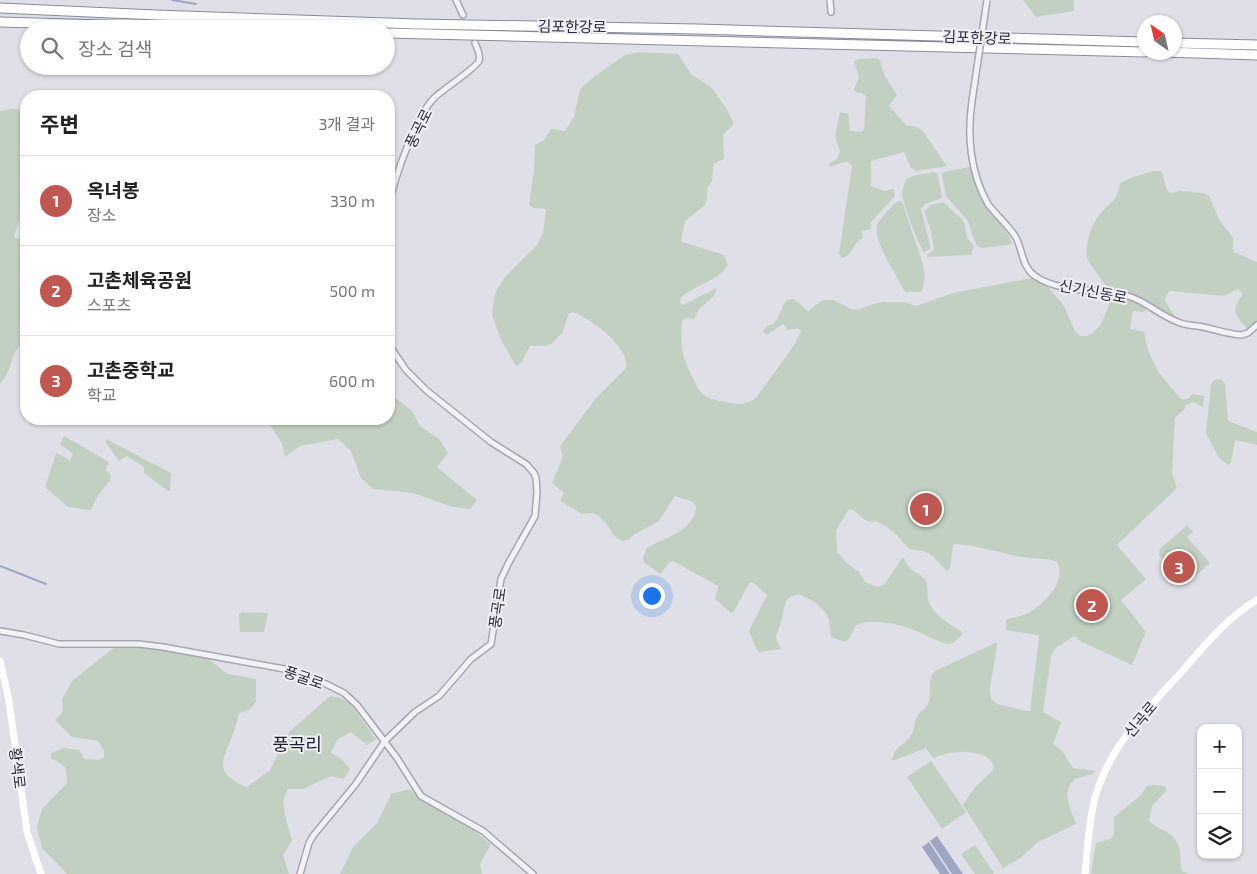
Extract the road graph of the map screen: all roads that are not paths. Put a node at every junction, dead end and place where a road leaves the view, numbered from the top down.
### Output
1 (456, 0) edge
2 (830, 0) edge
3 (987, 0) edge
4 (0, 8) edge
5 (831, 12) dead end
6 (463, 15) dead end
7 (313, 20) edge
8 (0, 22) edge
9 (20, 23) edge
10 (395, 23) edge
11 (395, 33) edge
12 (1137, 42) edge
13 (1182, 42) edge
14 (475, 43) dead end
15 (1257, 45) edge
16 (1137, 52) edge
17 (1182, 53) edge
18 (1257, 55) edge
19 (395, 185) edge
20 (1257, 326) edge
21 (395, 354) edge
22 (1257, 600) edge
23 (0, 631) edge
24 (0, 661) edge
25 (385, 741) junction
26 (41, 874) edge
27 (300, 874) edge
28 (533, 874) edge
29 (1085, 874) edge

1 - 6 street
2 - 5 street
3 - 20 street, 신기신동로, bridge
4 - 7 highway, 김포한강로
8 - 9 highway
10 - 12 highway, 김포한강로
11 - 16 highway, 김포한강로
13 - 15 highway
14 - 19 street, 풍곡로
17 - 18 highway
21 - 25 street, 풍곡로
22 - 29 street, 신곡로
23 - 25 street, 풍굴로
24 - 26 street, 황색로
25 - 27 street, 풍곡로
25 - 28 street, 풍굴로

